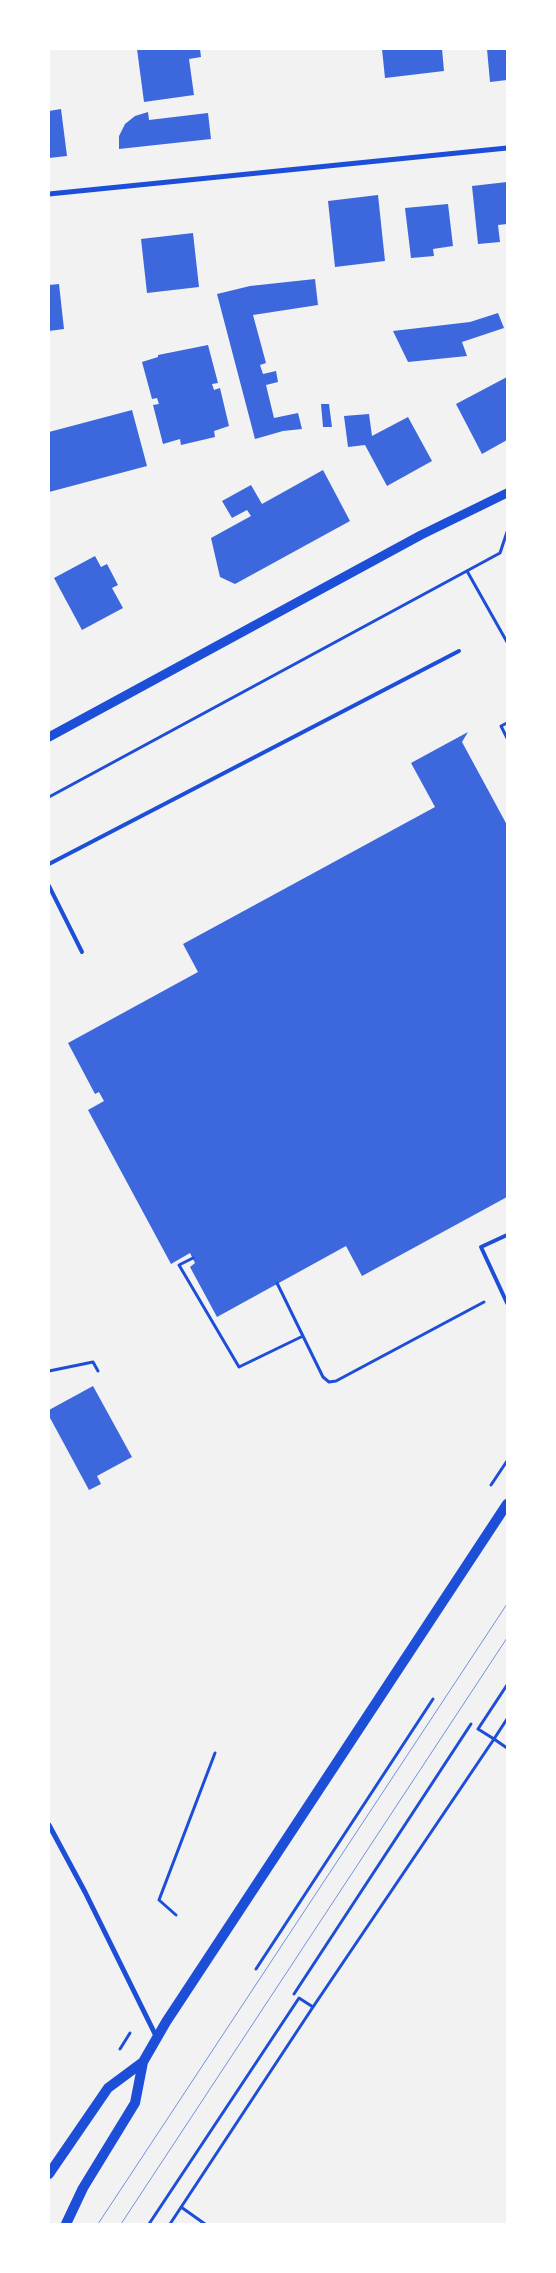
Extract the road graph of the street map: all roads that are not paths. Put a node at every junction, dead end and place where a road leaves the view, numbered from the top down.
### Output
1 (507, 148) edge
2 (49, 194) edge
3 (507, 494) edge
4 (459, 651) dead end
5 (49, 737) edge
6 (49, 864) edge
7 (49, 886) edge
8 (82, 952) dead end
9 (507, 1235) edge
10 (507, 1303) edge
11 (507, 1504) edge
12 (49, 1825) edge
13 (157, 2039) junction
14 (143, 2062) junction
15 (49, 2174) edge
16 (66, 2224) edge

1 - 2 street
3 - 5 street
4 - 6 lane
7 - 8 lane
9 - 10 lane
11 - 13 main road
12 - 13 street
13 - 14 main road
14 - 15 main road
14 - 16 main road

